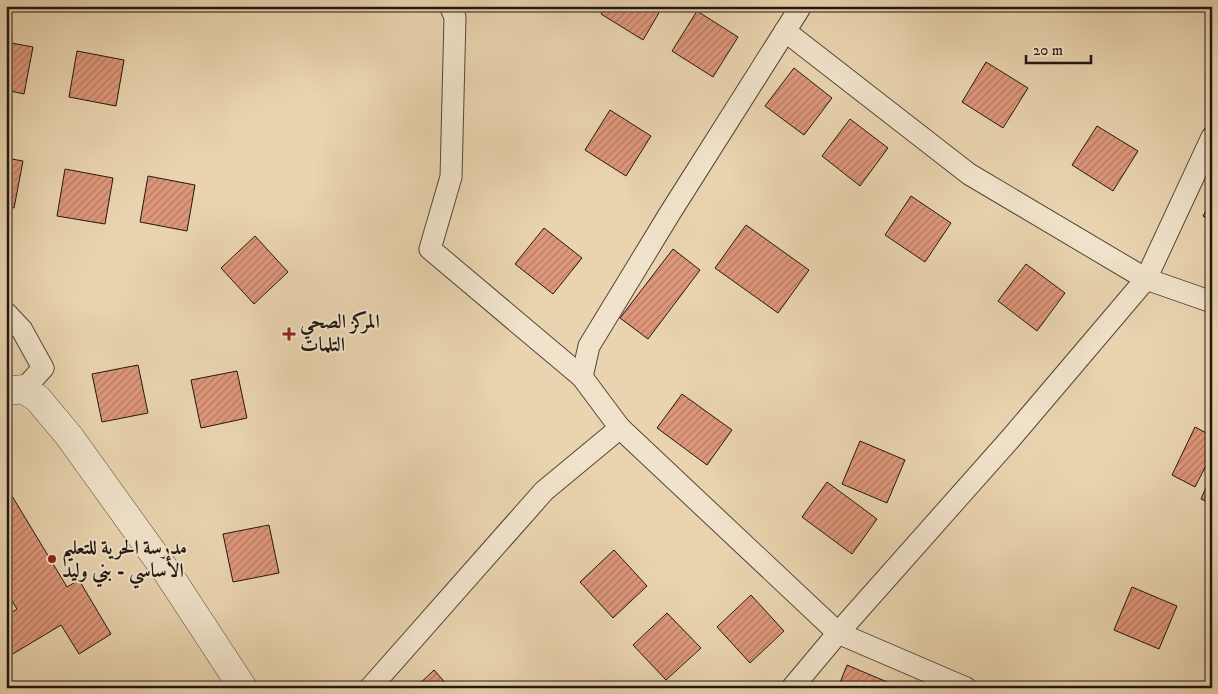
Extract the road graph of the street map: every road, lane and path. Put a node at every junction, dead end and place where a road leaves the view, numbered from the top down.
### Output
1 (450, 6) edge
2 (802, 6) edge
3 (785, 32) junction
4 (1212, 137) edge
5 (1146, 279) junction
6 (1212, 302) edge
7 (6, 313) edge
8 (582, 377) junction
9 (15, 390) edge
10 (620, 428) junction
11 (838, 633) junction
12 (243, 688) edge
13 (370, 688) edge
14 (792, 688) edge
15 (966, 688) edge

1 - 8 street
2 - 3 street
3 - 5 street
3 - 8 street
4 - 5 street
5 - 6 street
5 - 11 street
7 - 9 street
8 - 10 street
9 - 12 street
10 - 11 street
10 - 13 street
11 - 14 street
11 - 15 street

